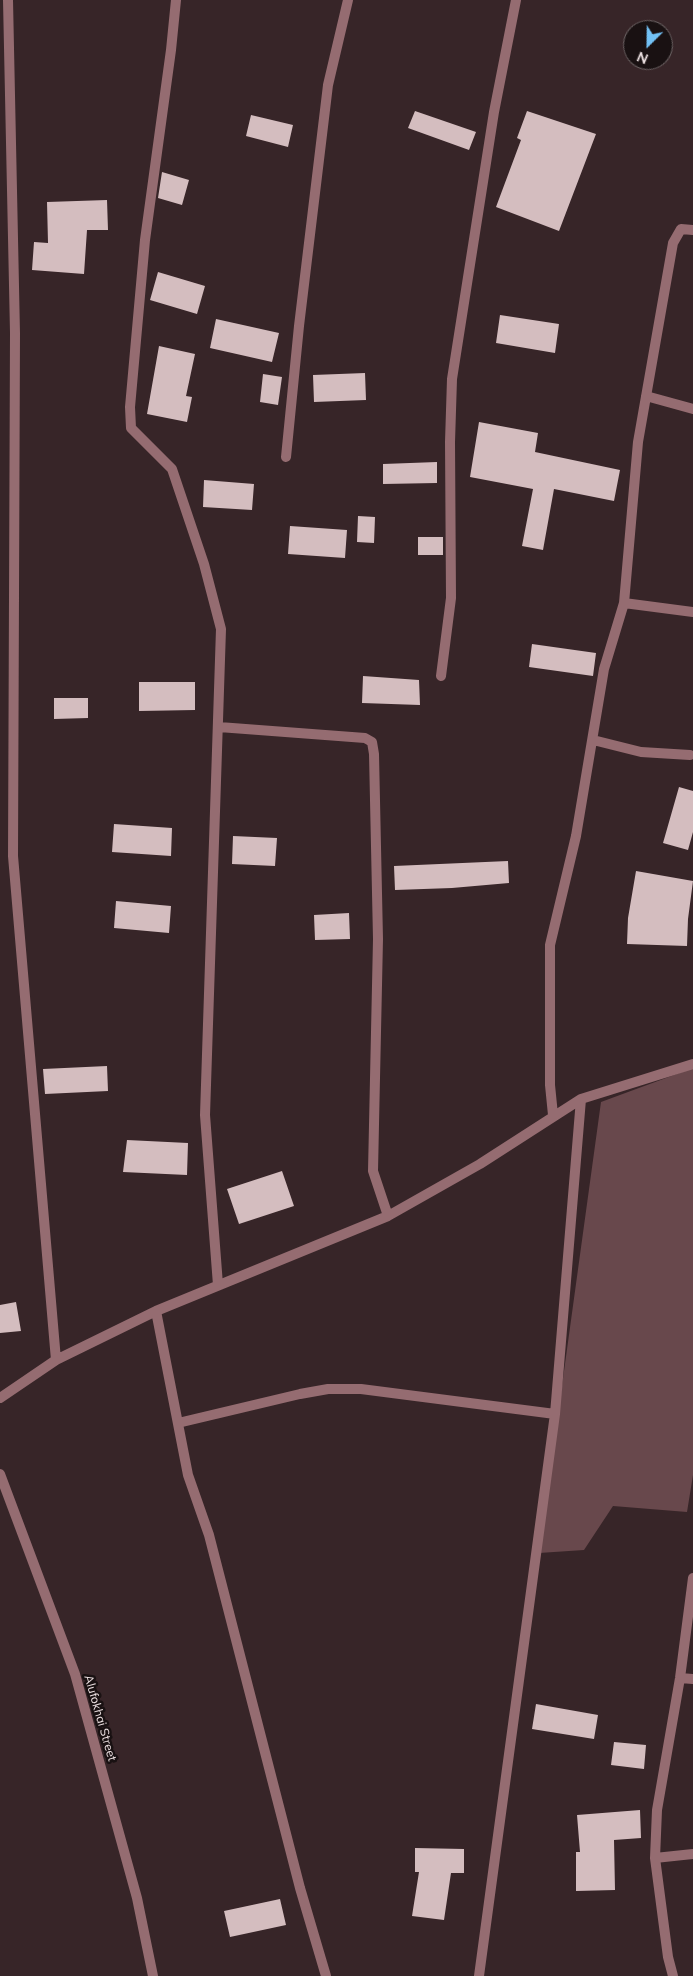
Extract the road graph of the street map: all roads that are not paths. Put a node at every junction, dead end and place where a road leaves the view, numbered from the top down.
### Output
1 (8, 0) edge
2 (176, 0) edge
3 (348, 0) edge
4 (516, 0) edge
5 (11, 189) junction
6 (0, 190) edge
7 (693, 230) edge
8 (646, 396) junction
9 (693, 409) edge
10 (286, 457) dead end
11 (624, 603) junction
12 (693, 612) edge
13 (441, 676) dead end
14 (219, 727) junction
15 (593, 740) junction
16 (690, 755) dead end
17 (693, 1064) edge
18 (581, 1099) junction
19 (553, 1115) junction
20 (388, 1216) junction
21 (218, 1286) junction
22 (156, 1311) junction
23 (56, 1360) junction
24 (0, 1398) edge
25 (555, 1414) junction
26 (178, 1423) junction
27 (0, 1474) edge
28 (693, 1578) edge
29 (680, 1678) junction
30 (693, 1679) edge
31 (693, 1854) edge
32 (655, 1858) junction
33 (153, 1976) edge
34 (326, 1976) edge
35 (479, 1976) edge
36 (674, 1976) edge

1 - 5 street
2 - 14 street
3 - 10 street
4 - 13 street
5 - 6 street
5 - 23 street
7 - 8 street
8 - 9 street
8 - 11 street
11 - 12 street
11 - 15 street
14 - 20 street
14 - 21 street
15 - 16 street
15 - 19 street
17 - 18 street
18 - 19 street
18 - 25 street
19 - 20 street
20 - 21 street
21 - 22 street
22 - 23 street
22 - 26 street
23 - 24 street
25 - 26 street
25 - 35 street
26 - 34 street
27 - 33 street, Alufokhai Street
28 - 29 street
29 - 30 street
29 - 32 street
31 - 32 street
32 - 36 street

